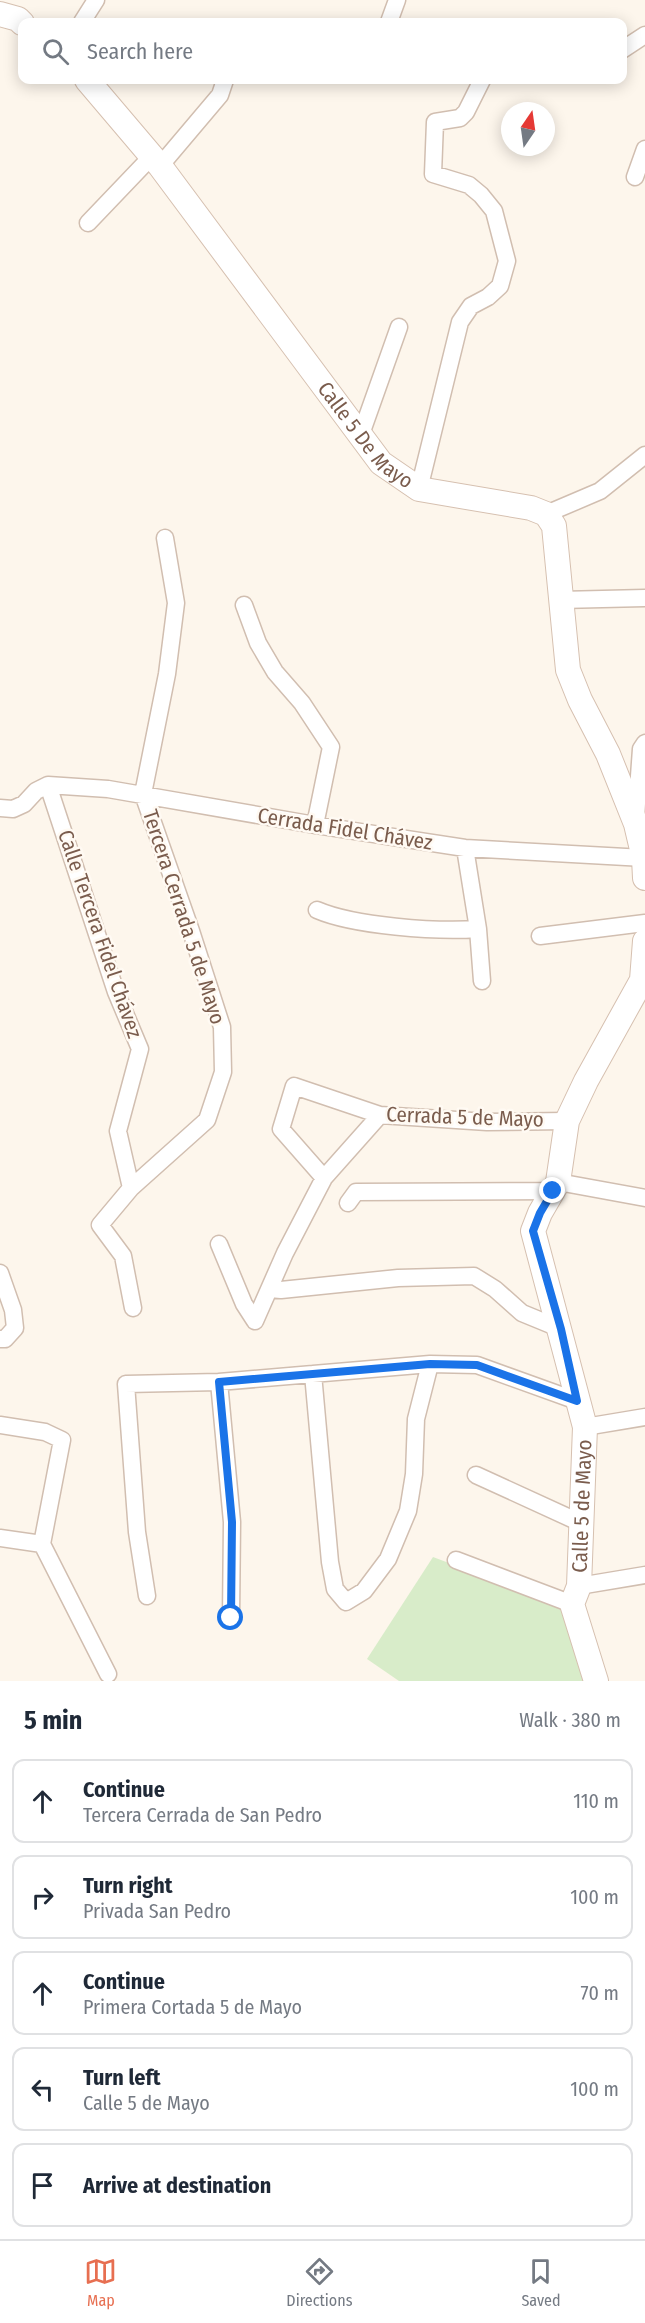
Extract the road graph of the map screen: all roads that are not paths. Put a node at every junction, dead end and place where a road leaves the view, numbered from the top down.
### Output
1 (96, 0) edge
2 (397, 0) edge
3 (0, 14) edge
4 (85, 18) edge
5 (390, 18) edge
6 (18, 21) edge
7 (645, 35) edge
8 (627, 47) edge
9 (90, 84) edge
10 (224, 84) edge
11 (480, 84) edge
12 (645, 149) edge
13 (156, 161) junction
14 (634, 177) dead end
15 (87, 223) dead end
16 (399, 327) dead end
17 (360, 436) junction
18 (645, 455) edge
19 (419, 489) junction
20 (546, 514) junction
21 (165, 538) dead end
22 (645, 598) edge
23 (560, 600) junction
24 (243, 605) dead end
25 (645, 743) edge
26 (48, 785) junction
27 (143, 794) junction
28 (0, 808) edge
29 (636, 824) junction
30 (315, 825) junction
31 (465, 848) junction
32 (644, 858) edge
33 (645, 878) edge
34 (317, 910) dead end
35 (645, 923) edge
36 (478, 929) junction
37 (540, 936) dead end
38 (645, 941) edge
39 (482, 981) dead end
40 (380, 1115) junction
41 (567, 1121) junction
42 (324, 1178) junction
43 (556, 1186) junction
44 (131, 1188) junction
45 (645, 1198) edge
46 (348, 1203) dead end
47 (219, 1244) dead end
48 (0, 1273) edge
49 (270, 1289) junction
50 (133, 1308) dead end
51 (561, 1329) junction
52 (0, 1339) edge
53 (430, 1364) junction
54 (313, 1374) junction
55 (219, 1382) junction
56 (577, 1401) junction
57 (645, 1417) edge
58 (0, 1425) edge
59 (585, 1427) junction
60 (476, 1475) dead end
61 (583, 1524) junction
62 (0, 1538) edge
63 (42, 1544) junction
64 (456, 1560) dead end
65 (645, 1575) edge
66 (575, 1595) junction
67 (147, 1596) dead end
68 (231, 1618) dead end
69 (108, 1674) dead end
70 (596, 1681) edge

1 - 4 street
2 - 5 street
3 - 6 street
7 - 8 street
9 - 13 street, Calle 5 De Mayo
10 - 13 street
11 - 19 street
12 - 14 street
13 - 15 street
13 - 17 street, Calle 5 De Mayo
16 - 17 street
17 - 19 street, Calle 5 De Mayo
18 - 20 street
19 - 20 street, Calle 5 De Mayo
20 - 23 street
21 - 27 street
22 - 23 street
23 - 29 street
24 - 30 street
25 - 29 street
26 - 27 street, Cerrada Fidel Chávez
26 - 28 street
26 - 44 street, Calle Tercera Fidel Chávez
27 - 30 street, Cerrada Fidel Chávez
27 - 44 street, Tercera Cerrada 5 de Mayo
29 - 32 street
30 - 31 street, Cerrada Fidel Chávez
31 - 32 street, Cerrada Fidel Chávez
31 - 36 street
32 - 33 street
34 - 36 street
35 - 37 street
36 - 39 street
38 - 41 street
40 - 41 street, Cerrada 5 de Mayo
40 - 42 street
40 - 42 street, Cerrada 5 de Mayo
41 - 43 street, Calle 5 de Mayo
42 - 49 street
43 - 45 street
43 - 46 street
43 - 51 street, Calle 5 de Mayo
44 - 50 street, Tercera Cerrada 5 de Mayo
47 - 49 street
48 - 52 street
49 - 51 street
51 - 56 street, Calle 5 de Mayo
53 - 54 street
53 - 54 street
53 - 56 street
54 - 55 street
55 - 67 street
55 - 68 street
56 - 59 street, Calle 5 de Mayo
57 - 59 street
58 - 63 street
59 - 61 street, Calle 5 de Mayo
60 - 61 street
61 - 66 street, Calle 5 de Mayo
62 - 63 street
63 - 69 street
64 - 66 street
65 - 66 street
66 - 70 street, Calle 5 de Mayo

